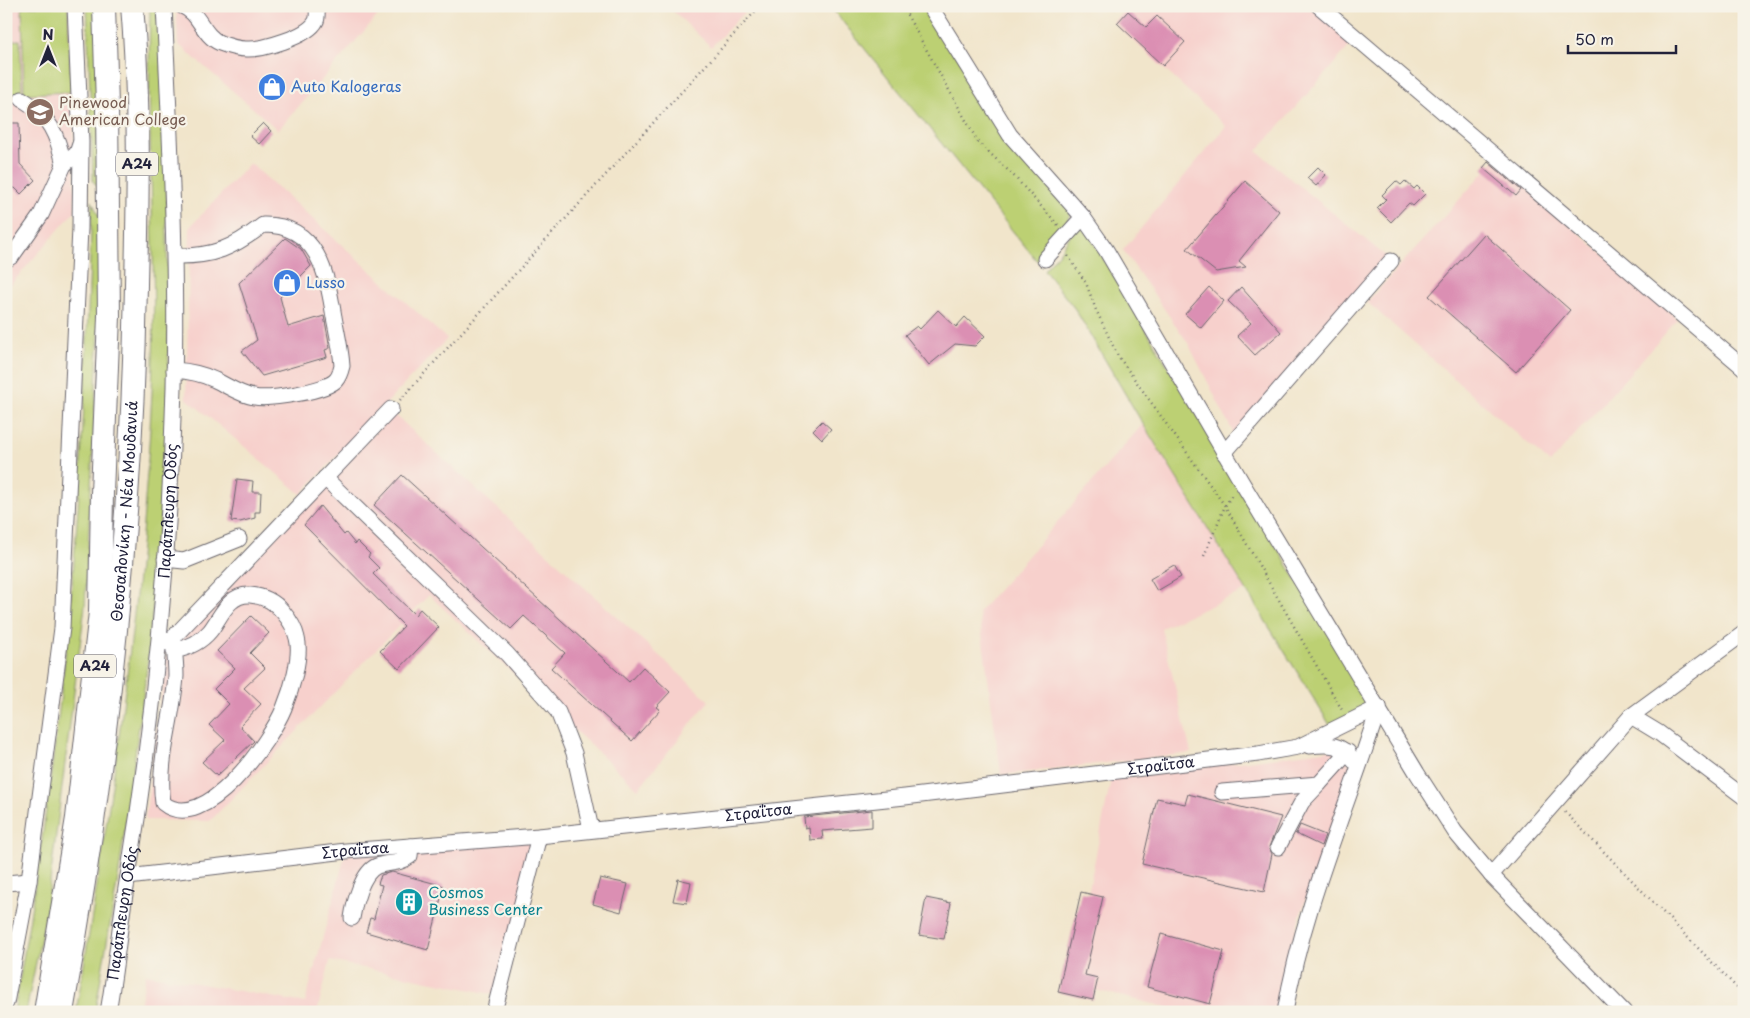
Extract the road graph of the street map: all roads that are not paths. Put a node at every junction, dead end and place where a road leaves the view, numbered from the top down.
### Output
1 (75, 6) edge
2 (104, 6) edge
3 (132, 6) edge
4 (138, 6) edge
5 (164, 6) edge
6 (182, 6) edge
7 (317, 6) edge
8 (930, 6) edge
9 (1319, 6) edge
10 (134, 34) junction
11 (22, 99) dead end
12 (80, 142) junction
13 (64, 165) junction
14 (1082, 216) junction
15 (175, 256) junction
16 (1045, 259) dead end
17 (6, 260) edge
18 (1391, 261) dead end
19 (1744, 368) edge
20 (174, 370) junction
21 (391, 409) road end
22 (1224, 453) junction
23 (325, 478) junction
24 (239, 539) dead end
25 (165, 559) junction
26 (1744, 633) edge
27 (169, 647) junction
28 (1379, 707) junction
29 (1631, 716) junction
30 (1298, 747) junction
31 (1348, 752) junction
32 (1359, 769) junction
33 (1319, 784) junction
34 (1222, 792) dead end
35 (1744, 797) edge
36 (591, 829) junction
37 (539, 836) junction
38 (411, 846) junction
39 (1278, 847) dead end
40 (1491, 875) junction
41 (128, 877) junction
42 (29, 881) junction
43 (6, 883) edge
44 (352, 918) dead end
45 (6, 1003) edge
46 (45, 1012) edge
47 (62, 1012) edge
48 (108, 1012) edge
49 (494, 1012) edge
50 (1285, 1012) edge
51 (1624, 1012) edge

1 - 12 street
2 - 46 highway, Θεσσαλονίκη - Νέα Μουδανιά / Α24
3 - 10 highway, Θεσσαλονίκη - Νέα Μουδανιά / Α24
4 - 10 highway
5 - 15 street, Παράπλευρη Οδός
6 - 7 street
8 - 14 street
9 - 19 street
10 - 47 highway, Θεσσαλονίκη - Νέα Μουδανιά / Α24
11 - 13 street
12 - 13 street
12 - 42 street
13 - 17 street
14 - 16 street
14 - 22 street
15 - 20 street, Παράπλευρη Οδός
15 - 20 street
18 - 22 street
20 - 25 street, Παράπλευρη Οδός
21 - 23 street
22 - 28 street
23 - 27 street
23 - 36 street
24 - 25 street
25 - 27 street, Παράπλευρη Οδός
26 - 29 street
27 - 27 street
27 - 41 street, Παράπλευρη Οδός
28 - 30 street, Στραΐτσα
28 - 32 street
28 - 40 street
29 - 35 street
29 - 40 street
30 - 31 street
30 - 36 street, Στραΐτσα
31 - 32 street
31 - 33 street
32 - 50 street
33 - 34 street
33 - 39 street
36 - 37 street, Στραΐτσα
37 - 38 street, Στραΐτσα
37 - 49 street
38 - 41 street, Στραΐτσα
38 - 44 street
40 - 51 street
41 - 48 street, Παράπλευρη Οδός
42 - 43 street
42 - 45 street

